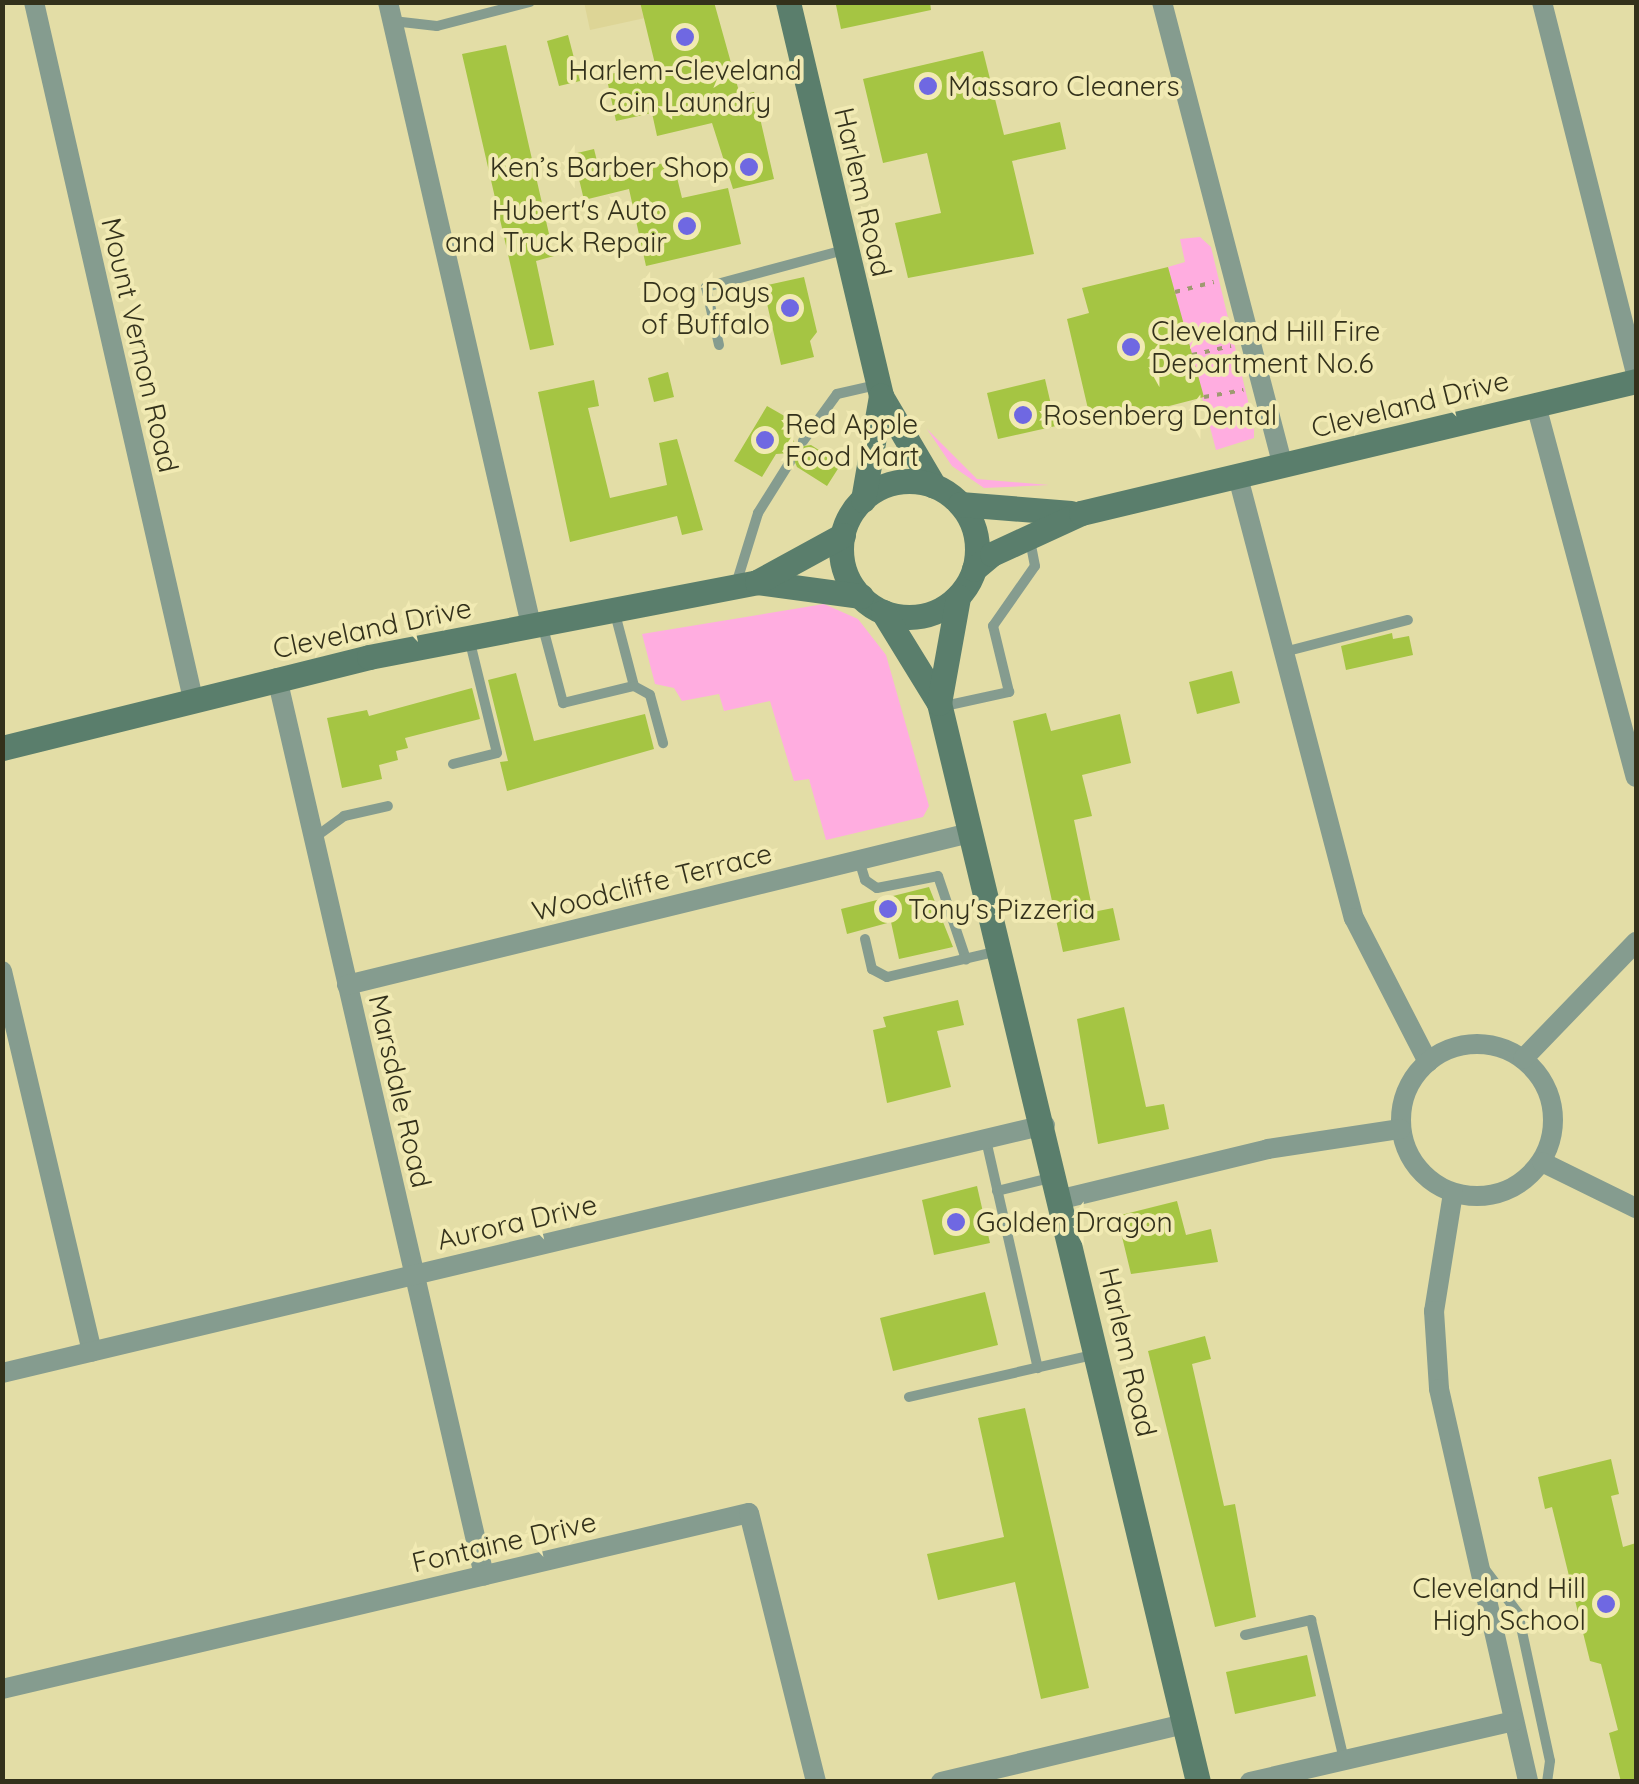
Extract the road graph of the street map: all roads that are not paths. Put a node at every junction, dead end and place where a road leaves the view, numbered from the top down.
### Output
1 (34, 2) edge
2 (530, 2) edge
3 (788, 2) edge
4 (1162, 2) edge
5 (1542, 2) edge
6 (390, 12) edge
7 (845, 250) junction
8 (720, 345) dead end
9 (1636, 377) edge
10 (880, 390) junction
11 (1536, 405) junction
12 (804, 441) dead end
13 (790, 462) dead end
14 (1283, 466) junction
15 (1238, 477) junction
16 (934, 486) junction
17 (863, 500) junction
18 (960, 504) junction
19 (1081, 514) junction
20 (843, 536) junction
21 (1030, 536) junction
22 (974, 569) junction
23 (746, 584) junction
24 (861, 596) junction
25 (958, 597) junction
26 (614, 610) junction
27 (884, 612) junction
28 (1408, 620) dead end
29 (536, 624) junction
30 (469, 638) junction
31 (1282, 652) junction
32 (277, 678) junction
33 (634, 686) junction
34 (193, 699) junction
35 (939, 705) junction
36 (663, 742) dead end
37 (2, 748) edge
38 (453, 764) dead end
39 (1636, 778) edge
40 (388, 806) dead end
41 (970, 833) junction
42 (314, 838) junction
43 (859, 860) junction
44 (866, 939) dead end
45 (1636, 942) edge
46 (1000, 951) junction
47 (966, 959) junction
48 (2, 971) edge
49 (347, 985) junction
50 (1524, 1059) junction
51 (1428, 1062) junction
52 (1045, 1125) junction
53 (1401, 1129) junction
54 (986, 1139) junction
55 (1542, 1162) junction
56 (1060, 1188) junction
57 (998, 1191) junction
58 (1453, 1193) junction
59 (1636, 1208) edge
60 (414, 1275) junction
61 (92, 1352) junction
62 (1098, 1354) junction
63 (1038, 1368) junction
64 (2, 1373) edge
65 (908, 1397) dead end
66 (1477, 1561) junction
67 (484, 1575) junction
68 (1245, 1635) dead end
69 (2, 1689) edge
70 (1514, 1721) junction
71 (1185, 1724) junction
72 (1344, 1760) junction
73 (816, 1782) edge
74 (941, 1782) edge
75 (1198, 1782) edge
76 (1250, 1782) edge
77 (1528, 1782) edge
78 (1546, 1782) edge

1 - 34 street, Mount Vernon Road
2 - 6 lane
3 - 7 main road, Harlem Road
4 - 14 street
5 - 9 street
6 - 29 street
7 - 8 lane
7 - 10 main road, Harlem Road
9 - 11 main road, Cleveland Drive
10 - 12 lane
10 - 16 main road, Harlem Road
10 - 17 main road, Harlem Road
11 - 14 main road, Cleveland Drive
11 - 39 street
13 - 23 lane
14 - 15 main road, Cleveland Drive
15 - 19 main road, Cleveland Drive
15 - 31 street
16 - 17 main road
16 - 18 main road
17 - 20 main road
18 - 19 main road, Cleveland Drive
18 - 22 main road
19 - 21 main road, Cleveland Drive
20 - 23 main road, Cleveland Drive
20 - 24 main road
21 - 22 main road, Cleveland Drive
21 - 35 lane
22 - 25 main road
23 - 24 main road, Cleveland Drive
23 - 26 main road, Cleveland Drive
24 - 27 main road
25 - 27 main road
25 - 35 main road, Harlem Road
26 - 29 main road, Cleveland Drive
26 - 33 lane
27 - 35 main road, Harlem Road
28 - 31 lane
29 - 30 main road, Cleveland Drive
29 - 33 lane
30 - 32 main road, Cleveland Drive
30 - 38 lane
31 - 51 street
32 - 34 main road, Cleveland Drive
32 - 42 street, Marsdale Road
33 - 36 lane
34 - 37 main road, Cleveland Drive
35 - 41 main road, Harlem Road
40 - 42 lane
41 - 43 street, Woodcliffe Terrace
41 - 46 main road, Harlem Road
42 - 49 street, Marsdale Road
43 - 47 lane
43 - 49 street, Woodcliffe Terrace
44 - 47 lane
45 - 50 street
46 - 47 lane
46 - 52 main road, Harlem Road
48 - 61 street
49 - 60 street, Marsdale Road
50 - 51 street
50 - 55 street
51 - 53 street
52 - 54 street, Aurora Drive
52 - 56 main road, Harlem Road
53 - 56 street
53 - 58 street
54 - 57 lane
54 - 60 street, Aurora Drive
55 - 58 street
55 - 59 street
56 - 57 lane
56 - 62 main road, Harlem Road
57 - 63 lane
58 - 66 street
60 - 61 street, Aurora Drive
60 - 67 street, Marsdale Road
61 - 64 street, Aurora Drive
62 - 63 lane
62 - 71 main road, Harlem Road
63 - 65 lane
66 - 70 street
66 - 78 lane
67 - 69 street, Fontaine Drive
67 - 73 street, Fontaine Drive
68 - 72 lane
70 - 72 street
70 - 77 street
71 - 74 street
71 - 75 main road, Harlem Road
72 - 76 street

